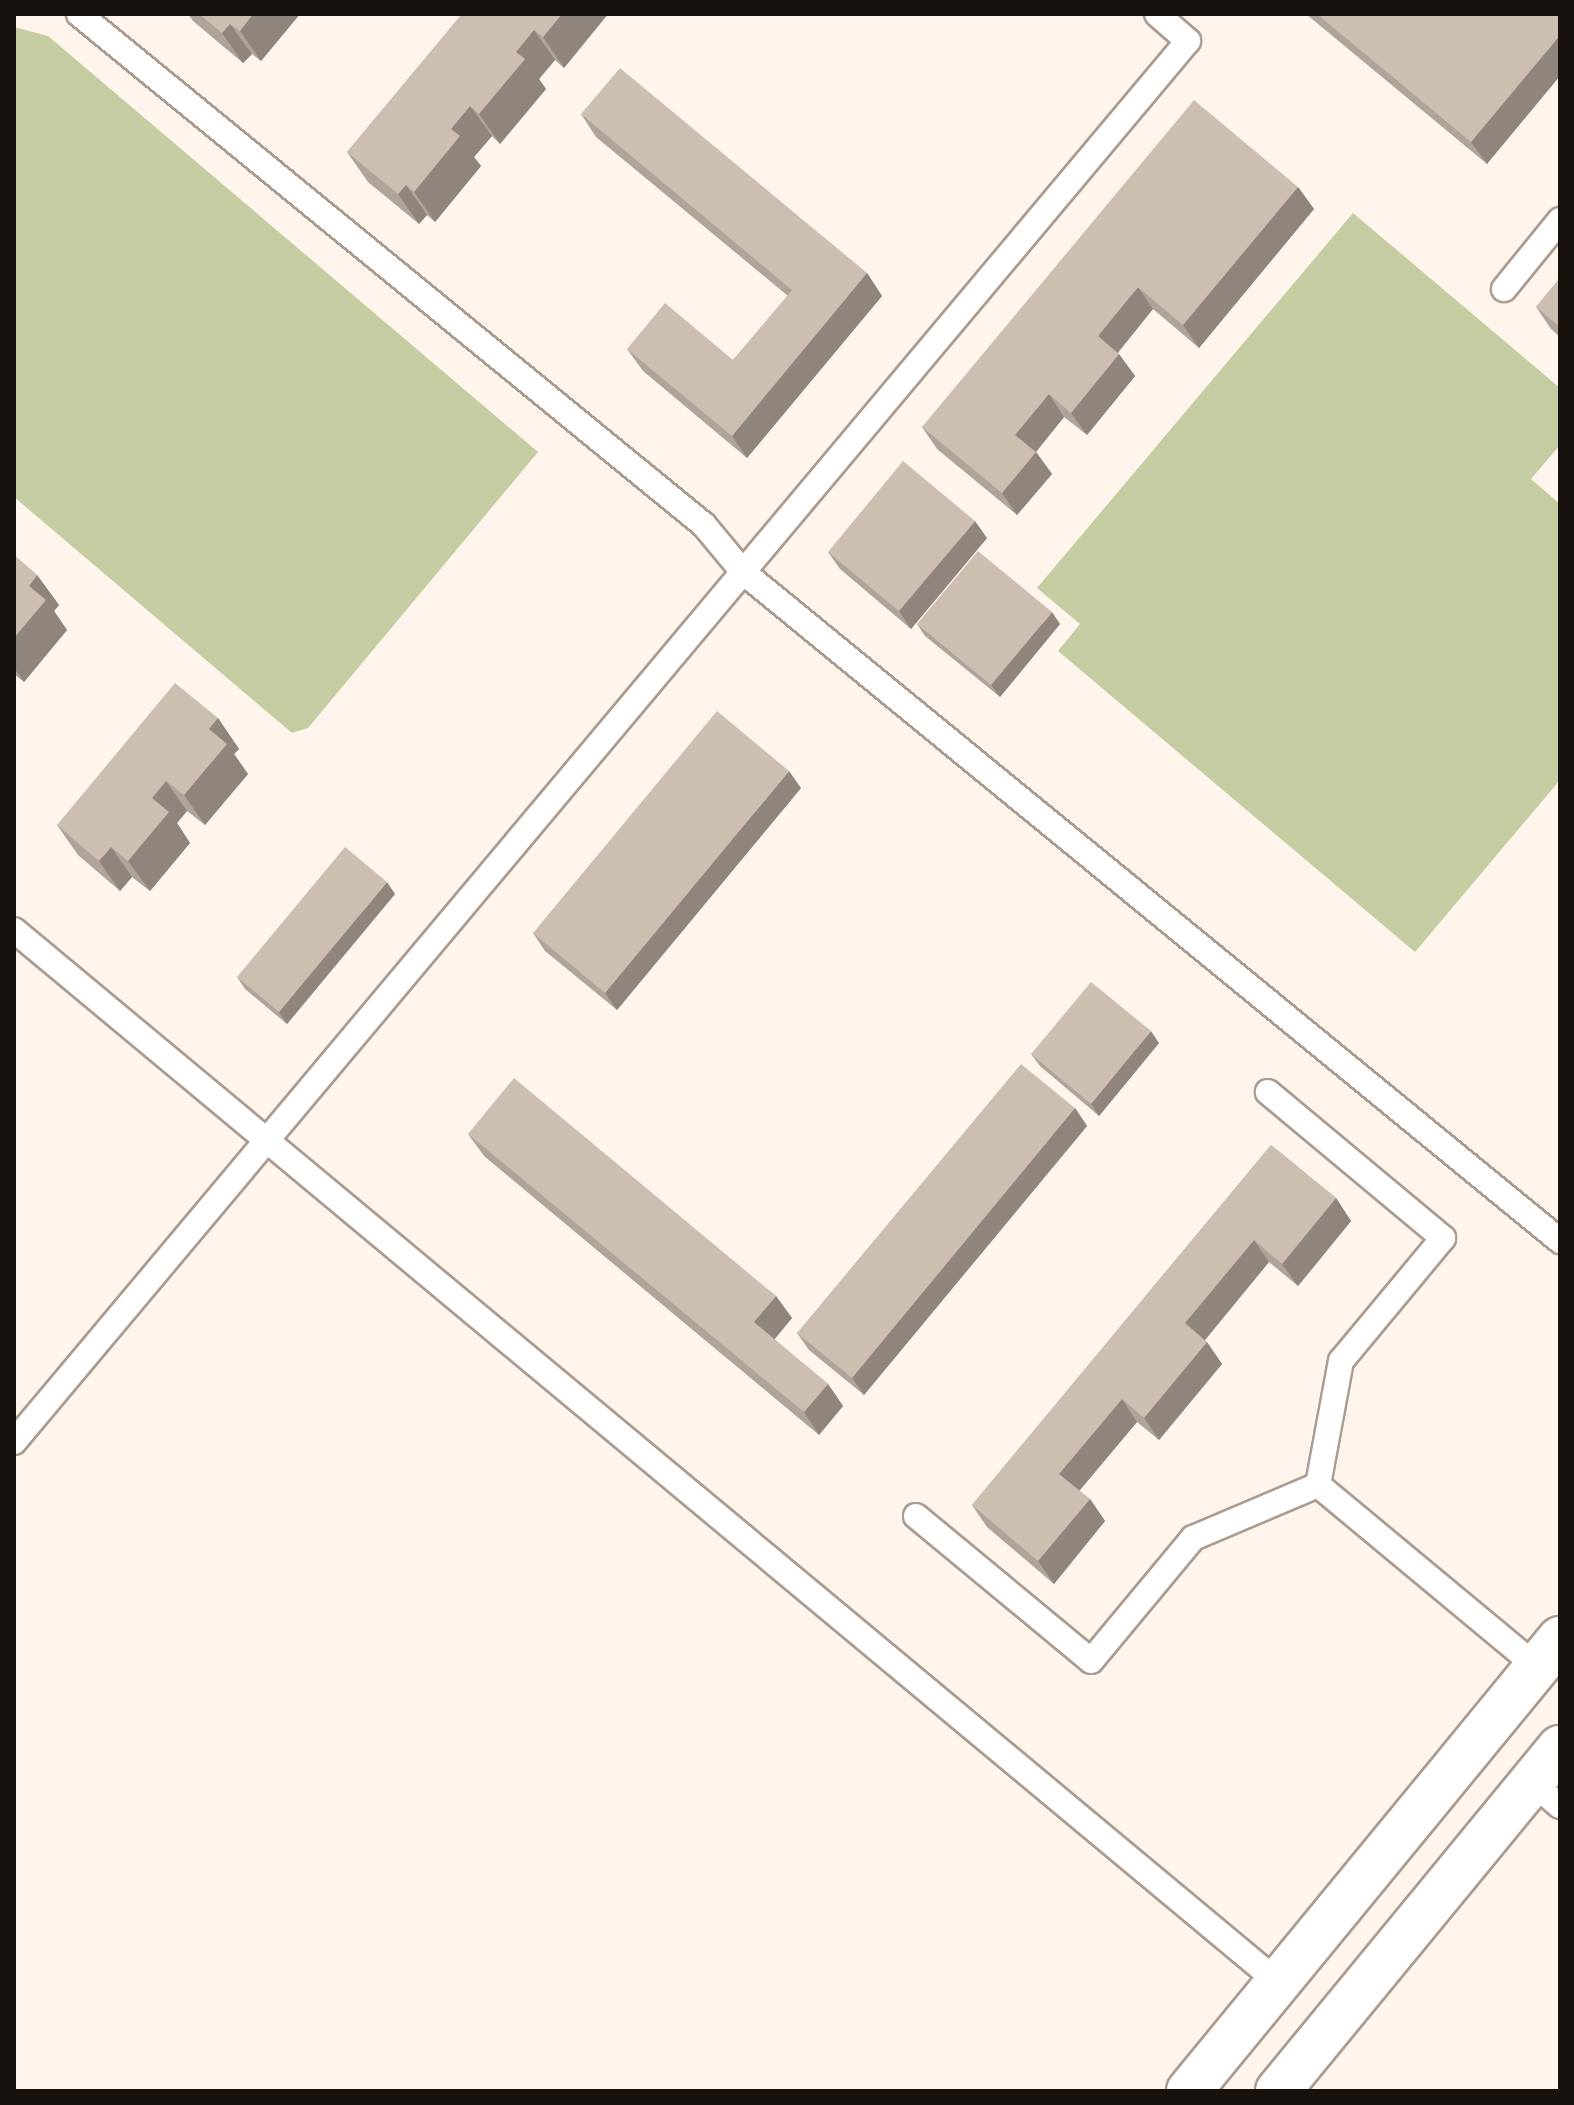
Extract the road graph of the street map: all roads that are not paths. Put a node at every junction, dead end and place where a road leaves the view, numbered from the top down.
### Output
1 (79, 14) edge
2 (1157, 14) edge
3 (1560, 220) edge
4 (1504, 289) dead end
5 (743, 572) junction
6 (14, 930) edge
7 (1268, 1092) dead end
8 (267, 1140) junction
9 (1560, 1241) edge
10 (14, 1442) edge
11 (1318, 1485) junction
12 (916, 1516) dead end
13 (1548, 1653) edge
14 (1560, 1748) edge
15 (1546, 1794) edge
16 (1278, 1982) junction
17 (1189, 2091) edge
18 (1278, 2091) edge

1 - 5 lane
2 - 5 lane
3 - 4 lane
5 - 8 lane
5 - 9 lane
6 - 8 lane
7 - 11 lane
8 - 10 lane
8 - 16 lane
11 - 12 lane
11 - 13 lane
13 - 16 main road
14 - 15 main road
15 - 18 main road
16 - 17 main road

